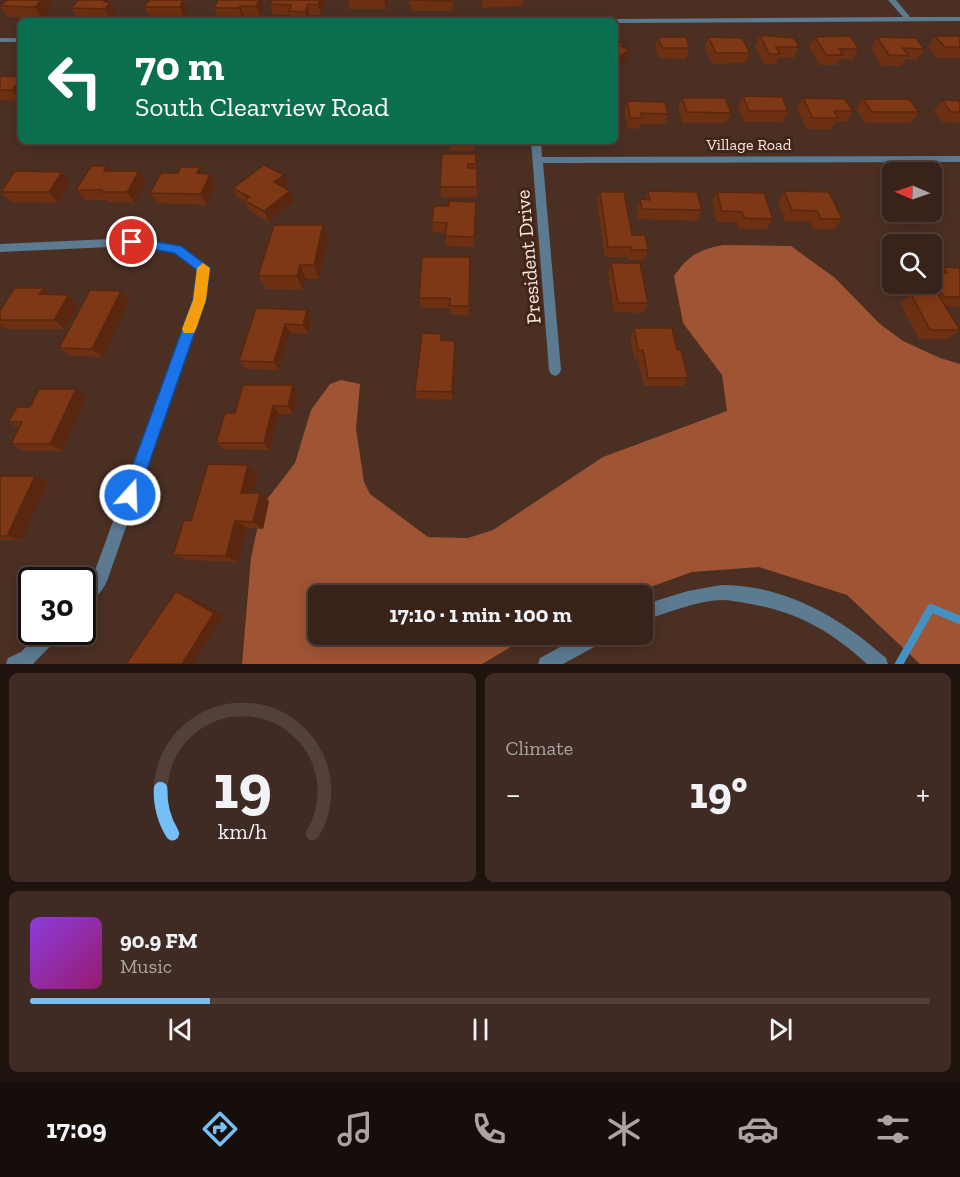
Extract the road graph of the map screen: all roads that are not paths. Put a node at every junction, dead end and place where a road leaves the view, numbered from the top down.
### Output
1 (892, 0) edge
2 (908, 19) junction
3 (960, 19) edge
4 (618, 21) edge
5 (0, 40) edge
6 (18, 40) edge
7 (536, 144) edge
8 (960, 159) edge
9 (538, 160) junction
10 (0, 248) edge
11 (555, 370) dead end
12 (96, 584) edge
13 (653, 609) edge
14 (40, 645) edge
15 (581, 645) edge
16 (14, 664) edge
17 (546, 664) edge
18 (880, 664) edge

1 - 2 street
2 - 3 street
2 - 4 street
5 - 6 street
7 - 9 street, President Drive
8 - 9 street, Village Road
9 - 11 street, President Drive
10 - 12 street
13 - 18 street
14 - 16 street
15 - 17 street

